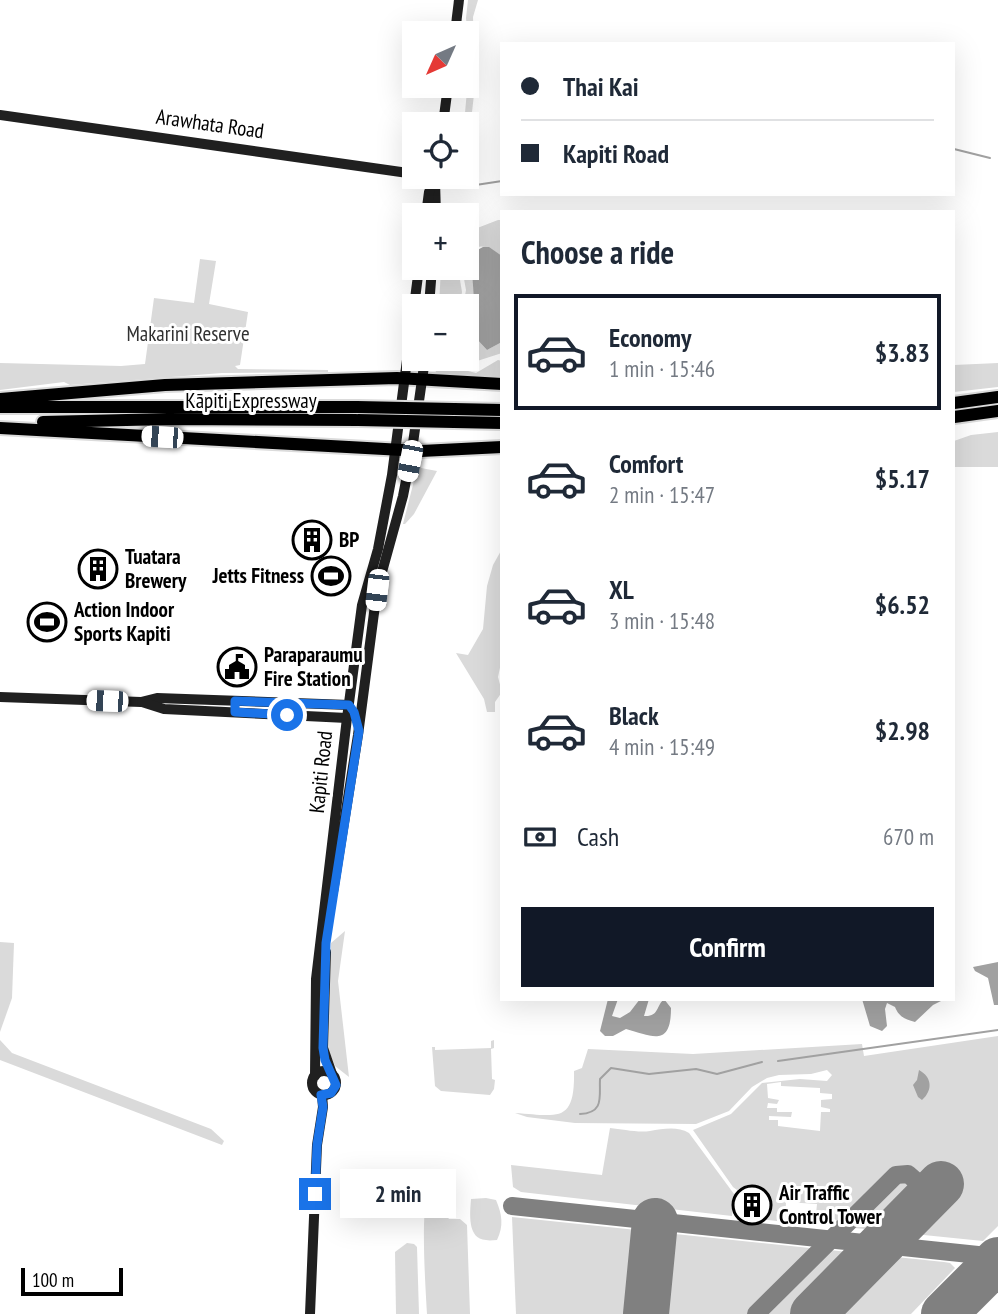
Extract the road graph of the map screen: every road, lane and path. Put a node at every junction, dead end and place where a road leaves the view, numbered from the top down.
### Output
1 (459, 0) edge
2 (456, 21) edge
3 (0, 115) edge
4 (402, 172) edge
5 (417, 280) edge
6 (424, 371) edge
7 (405, 379) junction
8 (423, 380) junction
9 (500, 384) edge
10 (998, 397) edge
11 (0, 398) edge
12 (955, 403) edge
13 (0, 407) edge
14 (500, 410) edge
15 (998, 411) edge
16 (454, 416) junction
17 (955, 417) edge
18 (500, 423) edge
19 (0, 425) edge
20 (500, 447) edge
21 (395, 448) junction
22 (412, 450) junction
23 (363, 694) junction
24 (0, 697) edge
25 (325, 704) junction
26 (235, 707) junction
27 (350, 712) junction
28 (313, 716) junction
29 (359, 731) junction
30 (325, 967) junction
31 (316, 979) junction
32 (332, 1074) junction
33 (315, 1076) junction
34 (321, 1095) junction
35 (310, 1314) edge

1 - 2 main road
3 - 4 main road, Arawhata Road
5 - 7 main road, Kapiti Road
6 - 8 main road, Kapiti Road
7 - 8 highway
7 - 11 highway
7 - 21 main road, Kapiti Road
8 - 9 highway
8 - 22 main road, Kapiti Road
10 - 12 highway
13 - 16 highway, Kāpiti Expressway, bridge
14 - 16 highway, Kāpiti Expressway
15 - 17 highway
16 - 18 highway, Kāpiti Expressway
16 - 19 highway, Kāpiti Expressway, bridge
19 - 21 highway
20 - 22 highway
21 - 22 highway
21 - 27 main road, Kapiti Road
22 - 23 main road, Kapiti Road
23 - 27 main road
23 - 29 main road, Kapiti Road
24 - 26 main road
25 - 26 main road
25 - 27 main road
25 - 28 main road
26 - 28 main road
27 - 28 main road
27 - 29 main road
27 - 31 main road, Kapiti Road
29 - 30 main road, Kapiti Road
30 - 31 main road
30 - 32 main road, Kapiti Road
31 - 33 main road, Kapiti Road
32 - 33 main road
32 - 34 main road
33 - 34 main road
34 - 35 main road

